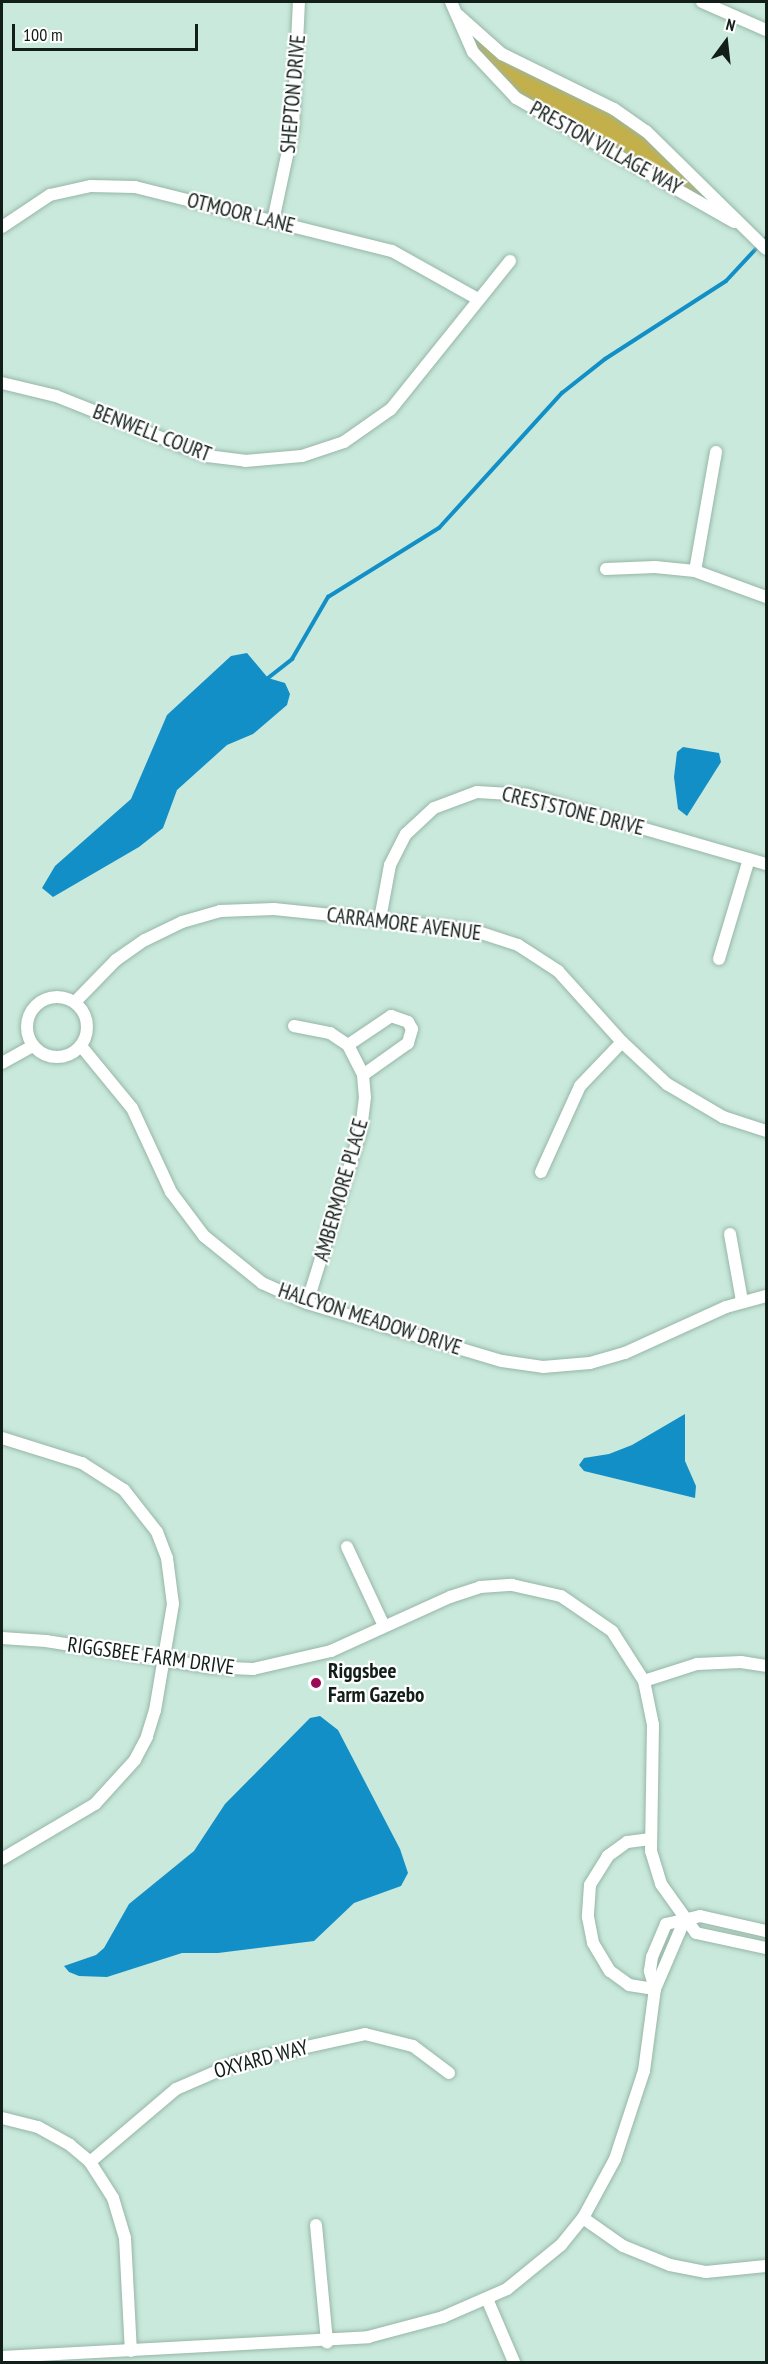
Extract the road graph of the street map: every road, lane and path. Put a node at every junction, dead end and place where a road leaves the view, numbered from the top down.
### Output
1 (299, 2) edge
2 (451, 2) edge
3 (702, 2) edge
4 (458, 15) junction
5 (766, 30) edge
6 (273, 221) junction
7 (2, 227) edge
8 (752, 234) junction
9 (766, 249) edge
10 (510, 261) dead end
11 (478, 299) junction
12 (2, 383) edge
13 (716, 452) dead end
14 (606, 569) dead end
15 (695, 571) junction
16 (766, 597) edge
17 (749, 859) junction
18 (766, 864) edge
19 (380, 919) junction
20 (719, 959) dead end
21 (75, 1002) junction
22 (294, 1026) dead end
23 (622, 1042) junction
24 (348, 1045) junction
25 (33, 1046) junction
26 (81, 1046) junction
27 (2, 1063) edge
28 (363, 1074) junction
29 (766, 1131) edge
30 (541, 1172) dead end
31 (730, 1234) dead end
32 (766, 1296) edge
33 (742, 1301) junction
34 (306, 1303) junction
35 (2, 1438) edge
36 (347, 1547) dead end
37 (384, 1626) junction
38 (2, 1638) edge
39 (164, 1660) junction
40 (766, 1666) edge
41 (644, 1681) junction
42 (651, 1839) junction
43 (2, 1859) edge
44 (685, 1919) junction
45 (766, 1931) edge
46 (766, 1948) edge
47 (655, 1989) junction
48 (449, 2073) dead end
49 (2, 2118) edge
50 (90, 2162) junction
51 (584, 2218) junction
52 (316, 2225) dead end
53 (766, 2266) edge
54 (487, 2299) junction
55 (327, 2342) junction
56 (131, 2351) junction
57 (2, 2357) edge
58 (514, 2362) edge

1 - 6 street, SHEPTON DRIVE
2 - 4 street, PRESTON VILLAGE WAY
3 - 5 street
4 - 8 street, PRESTON VILLAGE WAY
4 - 8 street, PRESTON VILLAGE WAY
6 - 7 street, OTMOOR LANE
6 - 11 street, OTMOOR LANE
8 - 9 street, PRESTON VILLAGE WAY
10 - 11 street, BENWELL COURT
11 - 12 street, BENWELL COURT
13 - 15 street
14 - 15 street
15 - 16 street
17 - 18 street, CRESTSTONE DRIVE
17 - 19 street, CRESTSTONE DRIVE
17 - 20 street
19 - 21 street, CARRAMORE AVENUE
19 - 23 street, CARRAMORE AVENUE
21 - 25 street
21 - 26 street
22 - 24 street
23 - 29 street, CARRAMORE AVENUE
23 - 30 street
24 - 28 street, AMBERMORE PLACE
24 - 28 street
25 - 26 street
25 - 27 street
26 - 34 street, HALCYON MEADOW DRIVE
28 - 34 street, AMBERMORE PLACE
31 - 33 street
32 - 33 street, HALCYON MEADOW DRIVE
33 - 34 street, HALCYON MEADOW DRIVE
35 - 39 street
36 - 37 street
37 - 39 street, RIGGSBEE FARM DRIVE
37 - 41 street, RIGGSBEE FARM DRIVE
38 - 39 street, RIGGSBEE FARM DRIVE
39 - 43 street
40 - 41 street
41 - 42 street, RIGGSBEE FARM DRIVE
42 - 44 street, RIGGSBEE FARM DRIVE
42 - 47 street
44 - 45 street
44 - 46 street, RIGGSBEE FARM DRIVE
44 - 47 street
47 - 51 street
48 - 50 street, OXYARD WAY
49 - 50 street
50 - 56 street
51 - 53 street
51 - 54 street
52 - 55 street
54 - 55 street
54 - 58 street
55 - 56 street
56 - 57 street

